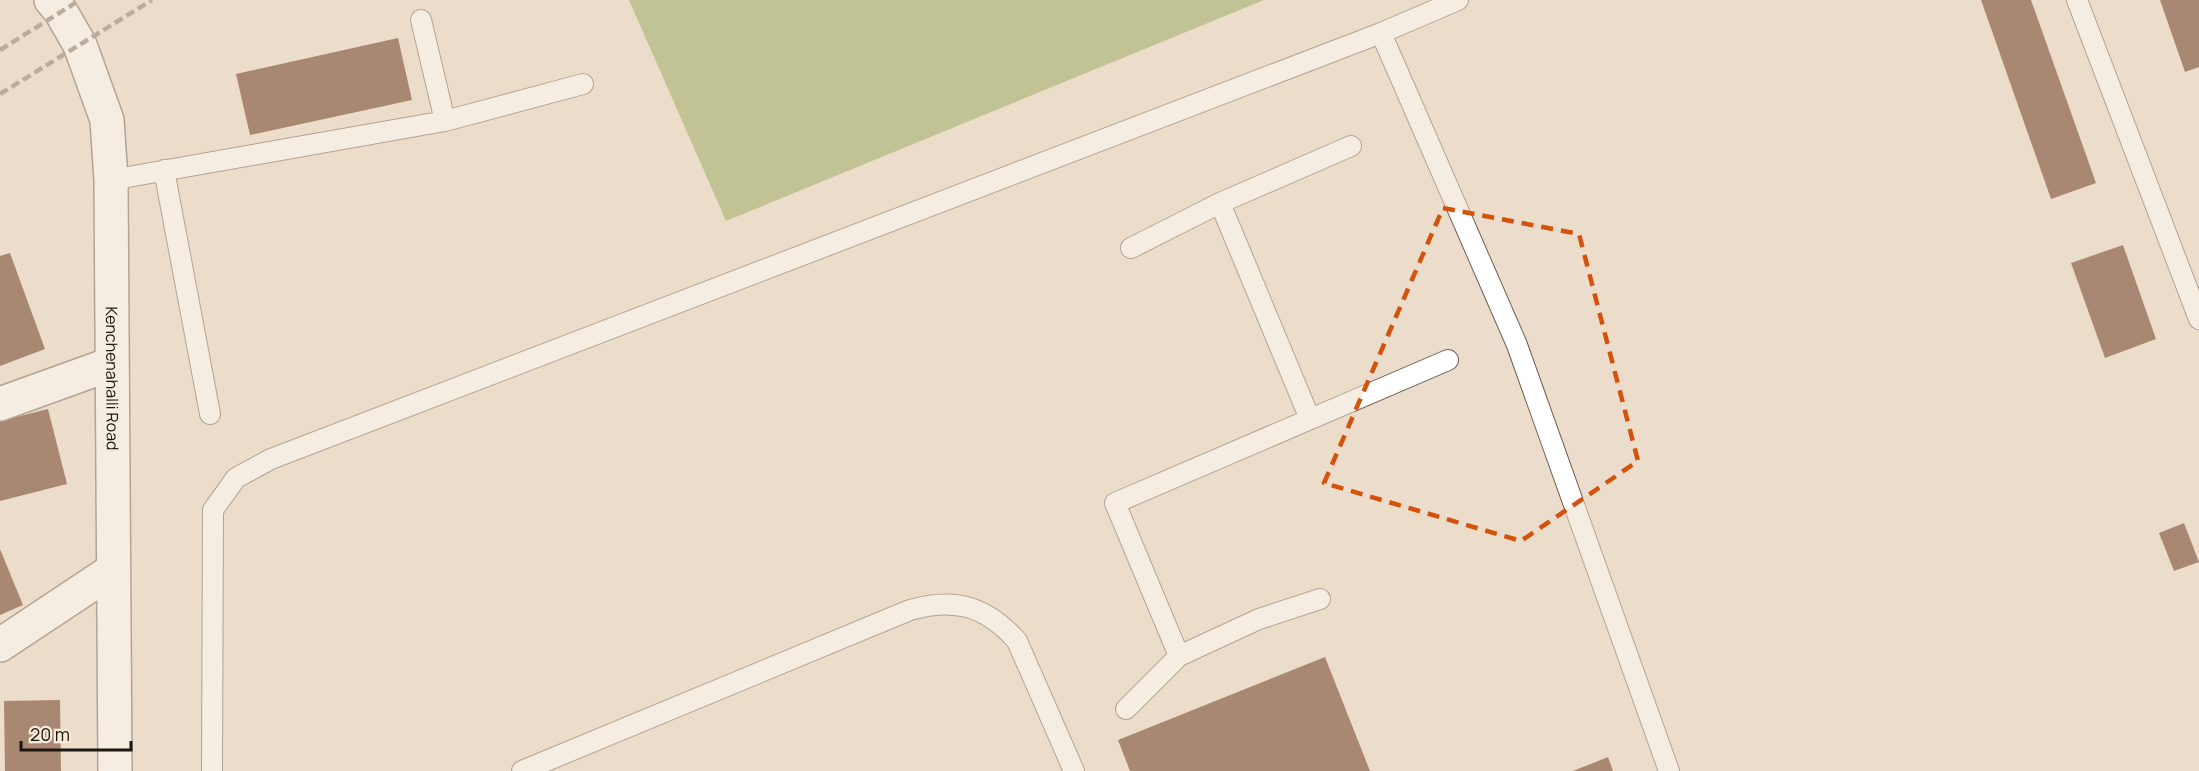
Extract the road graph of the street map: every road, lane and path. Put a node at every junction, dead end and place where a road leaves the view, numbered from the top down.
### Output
1 (51, 0) edge
2 (1458, 0) edge
3 (2077, 0) edge
4 (421, 20) dead end
5 (1381, 33) junction
6 (584, 84) dead end
7 (445, 121) junction
8 (1352, 146) dead end
9 (164, 170) junction
10 (111, 180) junction
11 (1220, 204) junction
12 (1131, 248) dead end
13 (2199, 319) edge
14 (1448, 360) dead end
15 (111, 364) junction
16 (0, 404) edge
17 (210, 414) dead end
18 (1311, 419) junction
19 (113, 570) junction
20 (1320, 599) dead end
21 (0, 645) edge
22 (1179, 656) junction
23 (1126, 709) dead end
24 (114, 771) edge
25 (212, 771) edge
26 (522, 771) edge
27 (1074, 771) edge
28 (1669, 771) edge

1 - 10 street, Kenchenahalli Road
2 - 5 lane
3 - 13 lane
4 - 7 lane
5 - 25 lane
5 - 28 lane
6 - 7 lane
7 - 9 lane
8 - 11 lane
9 - 10 lane
9 - 17 lane
10 - 15 street, Kenchenahalli Road
11 - 12 lane
11 - 18 lane
14 - 18 lane
15 - 16 street
15 - 19 street, Kenchenahalli Road
18 - 22 lane
19 - 21 street
19 - 24 street, Kenchenahalli Road
20 - 22 lane
22 - 23 lane
26 - 27 lane

